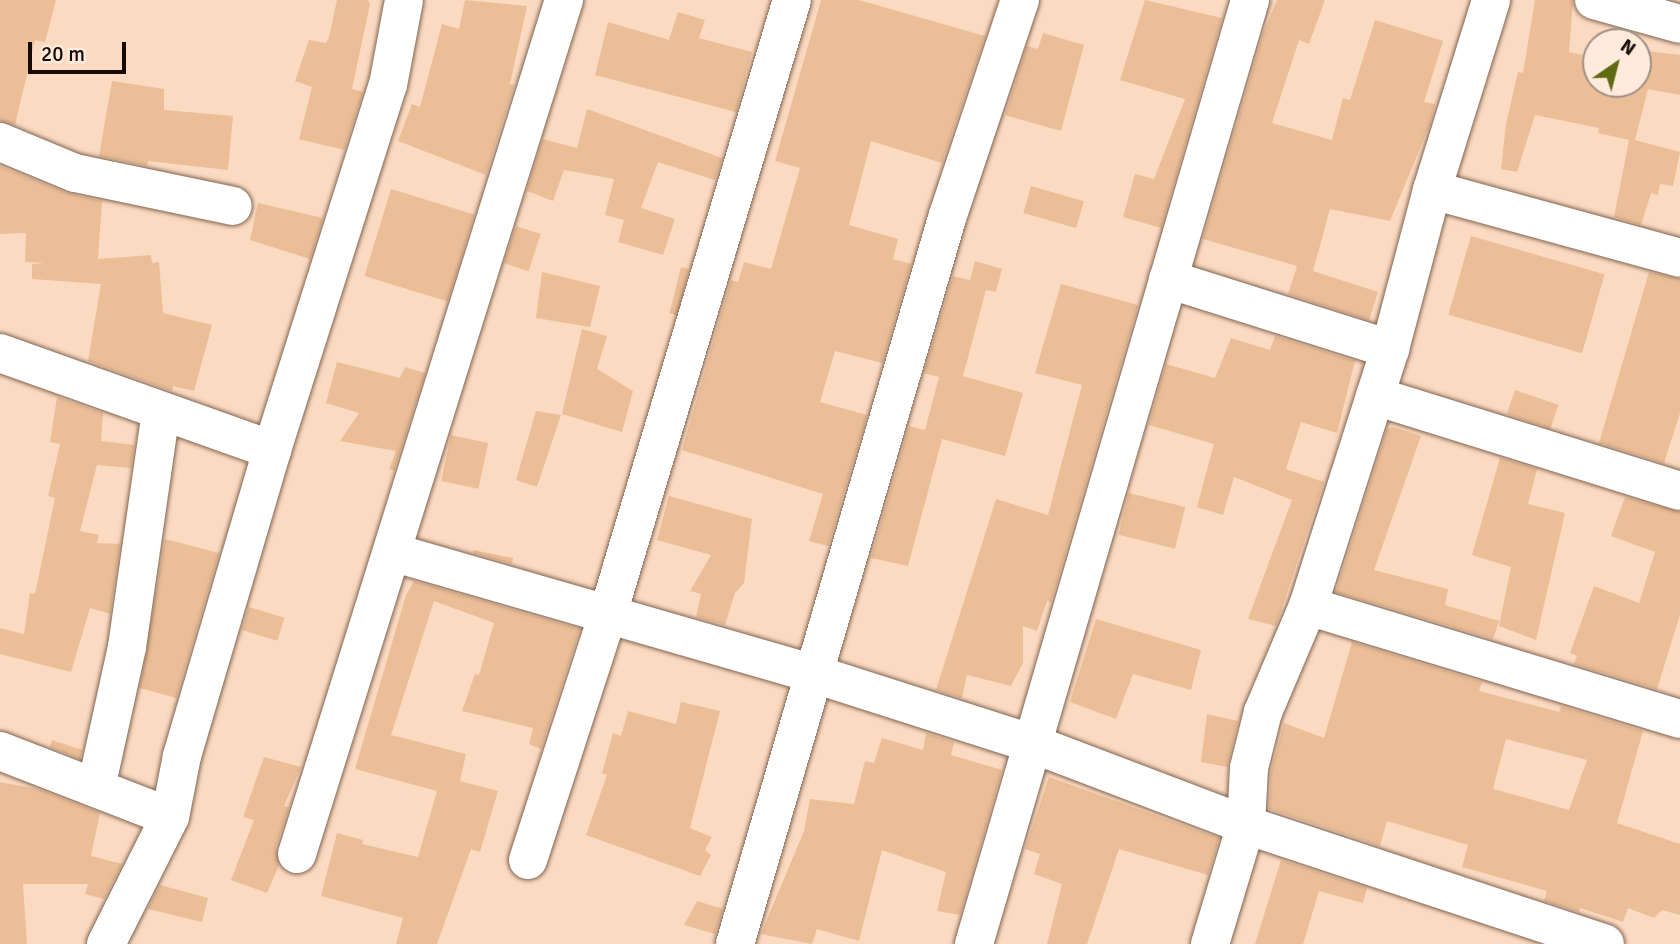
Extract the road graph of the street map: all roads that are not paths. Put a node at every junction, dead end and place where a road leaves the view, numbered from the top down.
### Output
1 (404, 0) edge
2 (564, 0) edge
3 (792, 0) edge
4 (1020, 0) edge
5 (1250, 0) edge
6 (1491, 0) edge
7 (1594, 0) edge
8 (1680, 24) edge
9 (0, 142) edge
10 (1432, 190) junction
11 (233, 206) dead end
12 (1680, 258) edge
13 (1168, 279) junction
14 (1390, 349) junction
15 (0, 353) edge
16 (1375, 396) junction
17 (161, 411) junction
18 (272, 450) junction
19 (1680, 491) edge
20 (395, 553) junction
21 (1308, 607) junction
22 (607, 617) junction
23 (811, 673) junction
24 (1680, 719) edge
25 (1033, 744) junction
26 (0, 751) edge
27 (96, 788) junction
28 (170, 817) junction
29 (1246, 825) junction
30 (297, 854) dead end
31 (528, 860) dead end
32 (106, 944) edge
33 (735, 944) edge
34 (974, 944) edge
35 (1210, 944) edge
36 (1605, 944) edge

1 - 18 street
2 - 20 street
3 - 22 street
4 - 23 street
5 - 13 street
6 - 10 street
7 - 8 street
9 - 11 street
10 - 12 street
10 - 14 street
13 - 14 street
13 - 25 street
14 - 16 street
15 - 17 street
16 - 19 street
16 - 21 street
17 - 18 street
17 - 27 street
18 - 28 street
20 - 22 street
20 - 30 street
21 - 24 street
21 - 29 street
22 - 23 street
22 - 31 street
23 - 25 street
23 - 33 street
25 - 29 street
25 - 34 street
26 - 27 street
27 - 28 street
28 - 32 street
29 - 35 street
29 - 36 street

